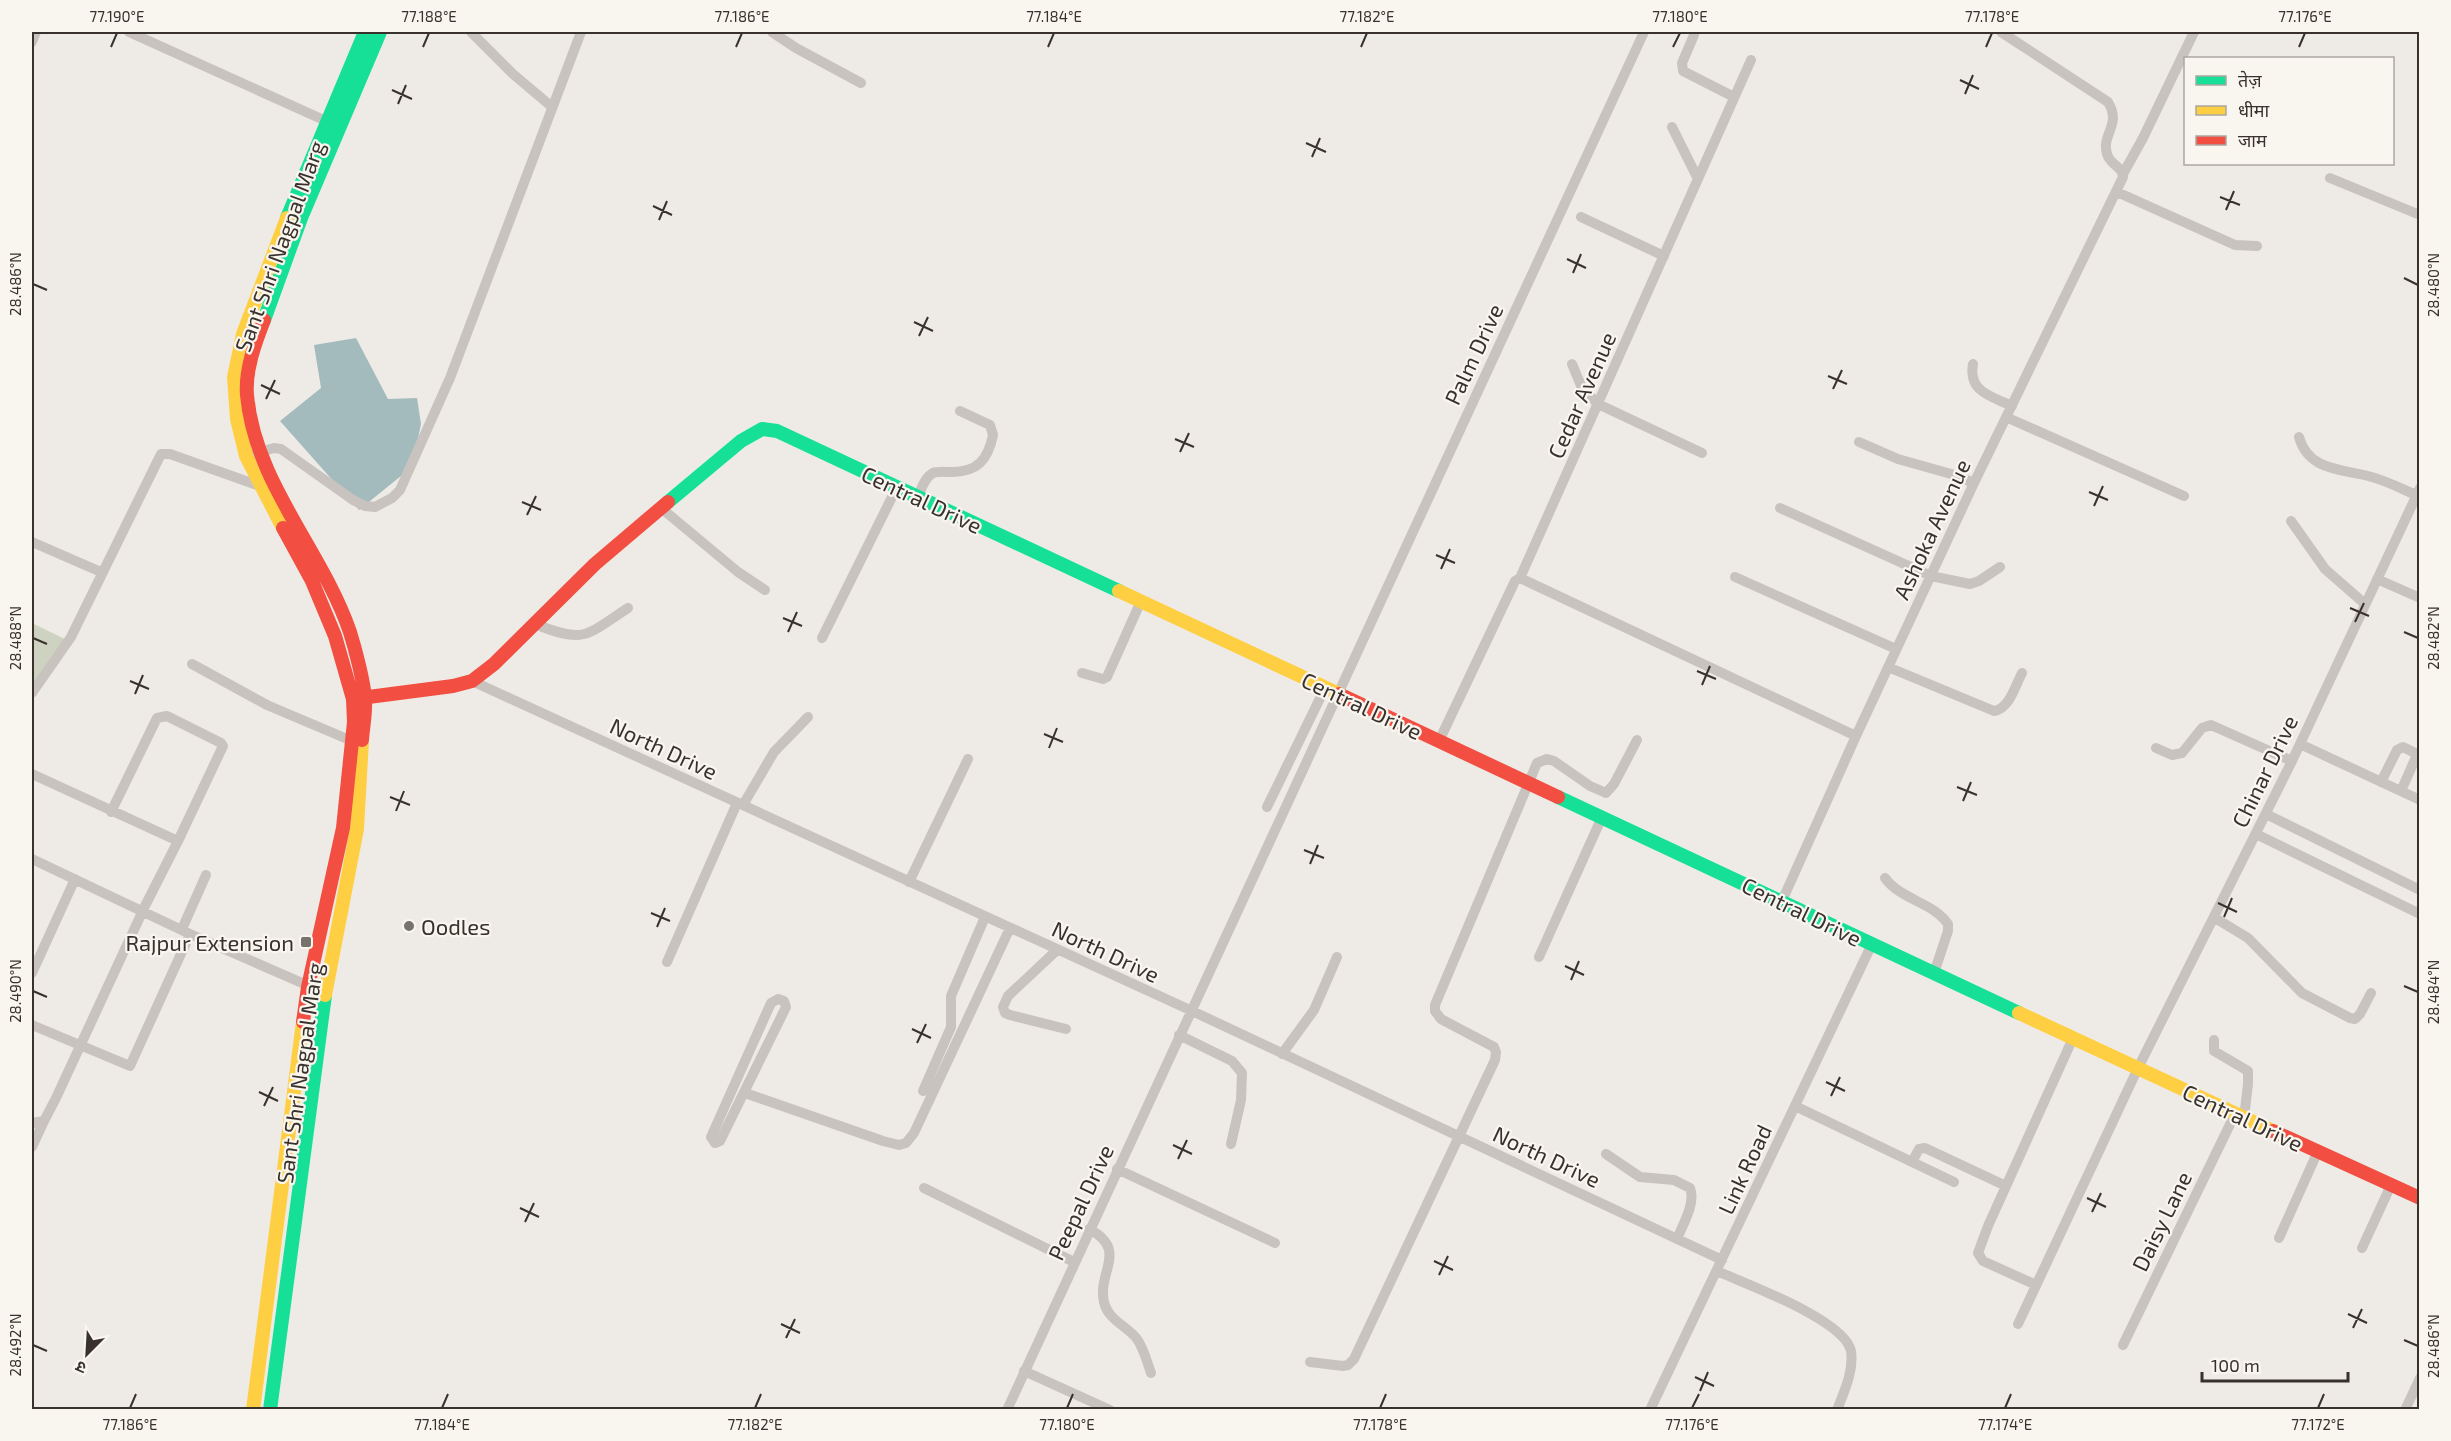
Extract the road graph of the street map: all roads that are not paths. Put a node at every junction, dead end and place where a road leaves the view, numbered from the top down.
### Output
1 (36, 32) edge
2 (129, 32) edge
3 (365, 32) edge
4 (380, 32) edge
5 (471, 32) edge
6 (582, 32) edge
7 (772, 32) edge
8 (1644, 32) edge
9 (2001, 32) edge
10 (2194, 32) edge
11 (1694, 35) dead end
12 (32, 42) edge
13 (1751, 60) dead end
14 (861, 83) dead end
15 (1734, 97) junction
16 (552, 107) junction
17 (326, 121) junction
18 (1672, 127) dead end
19 (2123, 176) junction
20 (2330, 178) dead end
21 (1698, 179) junction
22 (2117, 192) junction
23 (2420, 215) edge
24 (1581, 217) dead end
25 (2257, 246) dead end
26 (1665, 256) junction
27 (1572, 364) dead end
28 (1973, 364) dead end
29 (1598, 404) junction
30 (2012, 406) junction
31 (960, 411) dead end
32 (2006, 417) junction
33 (2299, 437) dead end
34 (1859, 442) dead end
35 (1702, 453) dead end
36 (253, 454) junction
37 (1974, 483) junction
38 (260, 486) junction
39 (897, 487) junction
40 (2418, 491) edge
41 (2184, 496) dead end
42 (918, 497) junction
43 (661, 508) junction
44 (1780, 508) dead end
45 (2291, 521) dead end
46 (32, 542) edge
47 (2000, 567) dead end
48 (101, 572) junction
49 (1931, 576) junction
50 (1735, 577) dead end
51 (1520, 578) junction
52 (2377, 579) junction
53 (765, 590) dead end
54 (2420, 598) edge
55 (1141, 601) junction
56 (2365, 604) junction
57 (628, 608) dead end
58 (535, 624) junction
59 (822, 638) dead end
60 (1896, 649) junction
61 (192, 664) dead end
62 (1888, 666) junction
63 (2022, 672) dead end
64 (1082, 673) dead end
65 (472, 681) junction
66 (1332, 691) junction
67 (32, 693) edge
68 (359, 699) junction
69 (808, 717) dead end
70 (1856, 736) junction
71 (1637, 740) dead end
72 (352, 741) junction
73 (1439, 741) junction
74 (2300, 744) junction
75 (2156, 748) dead end
76 (968, 759) dead end
77 (2292, 761) junction
78 (32, 774) edge
79 (1527, 782) junction
80 (2381, 782) junction
81 (2401, 791) junction
82 (2420, 800) edge
83 (740, 804) junction
84 (1268, 807) dead end
85 (111, 812) junction
86 (2266, 814) junction
87 (1602, 817) junction
88 (2256, 834) junction
89 (178, 841) junction
90 (32, 859) edge
91 (206, 875) dead end
92 (1885, 878) dead end
93 (75, 879) junction
94 (909, 882) junction
95 (2420, 890) edge
96 (1782, 901) junction
97 (144, 910) junction
98 (2420, 914) edge
99 (985, 917) junction
100 (2215, 918) junction
101 (1010, 928) junction
102 (186, 932) junction
103 (1872, 944) junction
104 (1057, 950) junction
105 (1337, 957) dead end
106 (1539, 957) dead end
107 (667, 962) dead end
108 (32, 973) edge
109 (1934, 973) junction
110 (308, 987) junction
111 (325, 993) junction
112 (2371, 993) dead end
113 (1190, 1010) junction
114 (32, 1025) edge
115 (1066, 1029) dead end
116 (1179, 1035) junction
117 (2073, 1038) junction
118 (2214, 1040) dead end
119 (81, 1047) junction
120 (1282, 1054) junction
121 (2138, 1068) junction
122 (923, 1090) dead end
123 (745, 1093) junction
124 (1795, 1106) junction
125 (2239, 1116) junction
126 (44, 1120) junction
127 (32, 1123) edge
128 (1458, 1136) junction
129 (1231, 1144) dead end
130 (32, 1147) edge
131 (2318, 1151) junction
132 (1606, 1154) dead end
133 (1912, 1162) junction
134 (1117, 1169) junction
135 (1954, 1182) dead end
136 (2006, 1185) junction
137 (2391, 1185) junction
138 (924, 1188) dead end
139 (2420, 1198) edge
140 (1089, 1229) junction
141 (2279, 1238) dead end
142 (1677, 1239) junction
143 (1275, 1243) dead end
144 (2362, 1248) dead end
145 (1722, 1260) junction
146 (1074, 1262) junction
147 (1717, 1271) junction
148 (2036, 1285) junction
149 (2018, 1324) dead end
150 (2123, 1345) dead end
151 (1310, 1362) dead end
152 (1024, 1371) junction
153 (1151, 1373) dead end
154 (2420, 1378) edge
155 (256, 1391) junction
156 (273, 1394) junction
157 (1651, 1409) edge
158 (254, 1410) edge
159 (270, 1410) edge
160 (1006, 1410) edge
161 (1110, 1410) edge
162 (1837, 1410) edge
163 (2405, 1410) edge

1 - 12 street
2 - 17 street
3 - 17 main road, Sant Shri Nagpal Marg
4 - 36 main road, Sant Shri Nagpal Marg
5 - 16 street
6 - 16 street
7 - 14 street
8 - 66 street, Palm Drive
9 - 19 street
10 - 19 street, Ashoka Avenue
11 - 15 street
13 - 15 street, Cedar Avenue
15 - 21 street, Cedar Avenue
16 - 36 street
17 - 36 main road, Sant Shri Nagpal Marg
18 - 21 street
19 - 22 street, Ashoka Avenue
20 - 23 street
21 - 26 street, Cedar Avenue
22 - 25 street
22 - 30 street, Ashoka Avenue
24 - 26 street
26 - 29 street, Cedar Avenue
27 - 29 street
28 - 30 street
29 - 35 street
29 - 51 street, Cedar Avenue
30 - 32 street, Ashoka Avenue
31 - 42 street
32 - 37 street, Ashoka Avenue
32 - 41 street
33 - 40 street
34 - 37 street
36 - 38 main road, Sant Shri Nagpal Marg
36 - 68 main road, Sant Shri Nagpal Marg
37 - 49 street, Ashoka Avenue
38 - 48 street
38 - 68 main road, Sant Shri Nagpal Marg
39 - 42 main road, Central Drive
39 - 43 main road, Central Drive
39 - 59 street
40 - 52 street, Chinar Drive
42 - 55 main road, Central Drive
43 - 53 street
43 - 58 main road, Central Drive
44 - 49 street
45 - 56 street
46 - 48 street
47 - 49 street
48 - 67 street
49 - 60 street, Ashoka Avenue
50 - 60 street
51 - 70 street
51 - 73 street, Cedar Avenue
52 - 54 street
52 - 56 street, Chinar Drive
55 - 64 street
55 - 66 main road, Central Drive
56 - 74 street, Chinar Drive
57 - 58 street
58 - 65 main road, Central Drive
60 - 62 street, Ashoka Avenue
61 - 72 street
62 - 63 street
62 - 70 street, Ashoka Avenue
65 - 68 main road, Central Drive
65 - 83 street, North Drive
66 - 73 main road, Central Drive
66 - 84 street
66 - 113 street, Peepal Drive
68 - 72 main road, Sant Shri Nagpal Marg
68 - 111 main road, Sant Shri Nagpal Marg
69 - 83 street
70 - 96 street, Ashoka Avenue
71 - 79 street
72 - 110 main road, Sant Shri Nagpal Marg
73 - 79 main road, Central Drive
74 - 77 street, Chinar Drive
74 - 80 street
75 - 77 street
76 - 94 street
77 - 86 street, Chinar Drive
78 - 85 street
79 - 87 main road, Central Drive
79 - 128 street
80 - 81 street
80 - 81 street
81 - 82 street
83 - 94 street, North Drive
83 - 107 street
85 - 89 street
85 - 89 street
86 - 88 street, Chinar Drive
86 - 95 street
87 - 96 main road, Central Drive
87 - 106 street
88 - 98 street
88 - 100 street, Chinar Drive
89 - 97 street
90 - 93 street
91 - 102 street
92 - 109 street
93 - 97 street
93 - 108 street
94 - 99 street, North Drive
96 - 103 main road, Central Drive
97 - 102 street
97 - 119 street
99 - 101 street, North Drive
99 - 122 street
100 - 112 street
100 - 121 street, Chinar Drive
101 - 104 street, North Drive
101 - 123 street
102 - 110 street
102 - 119 street
103 - 109 main road, Central Drive
103 - 124 street, Link Road
104 - 113 street, North Drive
104 - 115 street
105 - 120 street
109 - 117 main road, Central Drive
110 - 111 street
110 - 155 main road, Sant Shri Nagpal Marg
111 - 156 main road, Sant Shri Nagpal Marg
113 - 116 street, Peepal Drive
113 - 120 street, North Drive
114 - 119 street
116 - 129 street
116 - 134 street, Peepal Drive
117 - 121 main road, Central Drive
117 - 136 street
118 - 125 street, Daisy Lane
119 - 126 street
120 - 128 street, North Drive
121 - 125 main road, Central Drive
121 - 148 street, Chinar Drive
123 - 123 street
124 - 133 street
124 - 145 street, Link Road
125 - 131 main road, Central Drive
125 - 150 street, Daisy Lane
126 - 127 street
126 - 130 street
128 - 142 street, North Drive
128 - 151 street
131 - 137 main road, Central Drive
131 - 141 street
132 - 142 street
133 - 135 street
133 - 136 street
134 - 140 street, Peepal Drive
134 - 143 street
136 - 148 street
137 - 139 main road, Central Drive
137 - 144 street
138 - 146 street
140 - 146 street, Peepal Drive
140 - 153 street
142 - 145 street, North Drive
145 - 147 street, Link Road
146 - 152 street, Peepal Drive
147 - 157 street, Link Road
147 - 162 street
148 - 149 street, Chinar Drive
152 - 160 street, Peepal Drive
152 - 161 street
154 - 163 street
155 - 156 main road
155 - 158 main road, Sant Shri Nagpal Marg
156 - 159 main road, Sant Shri Nagpal Marg

